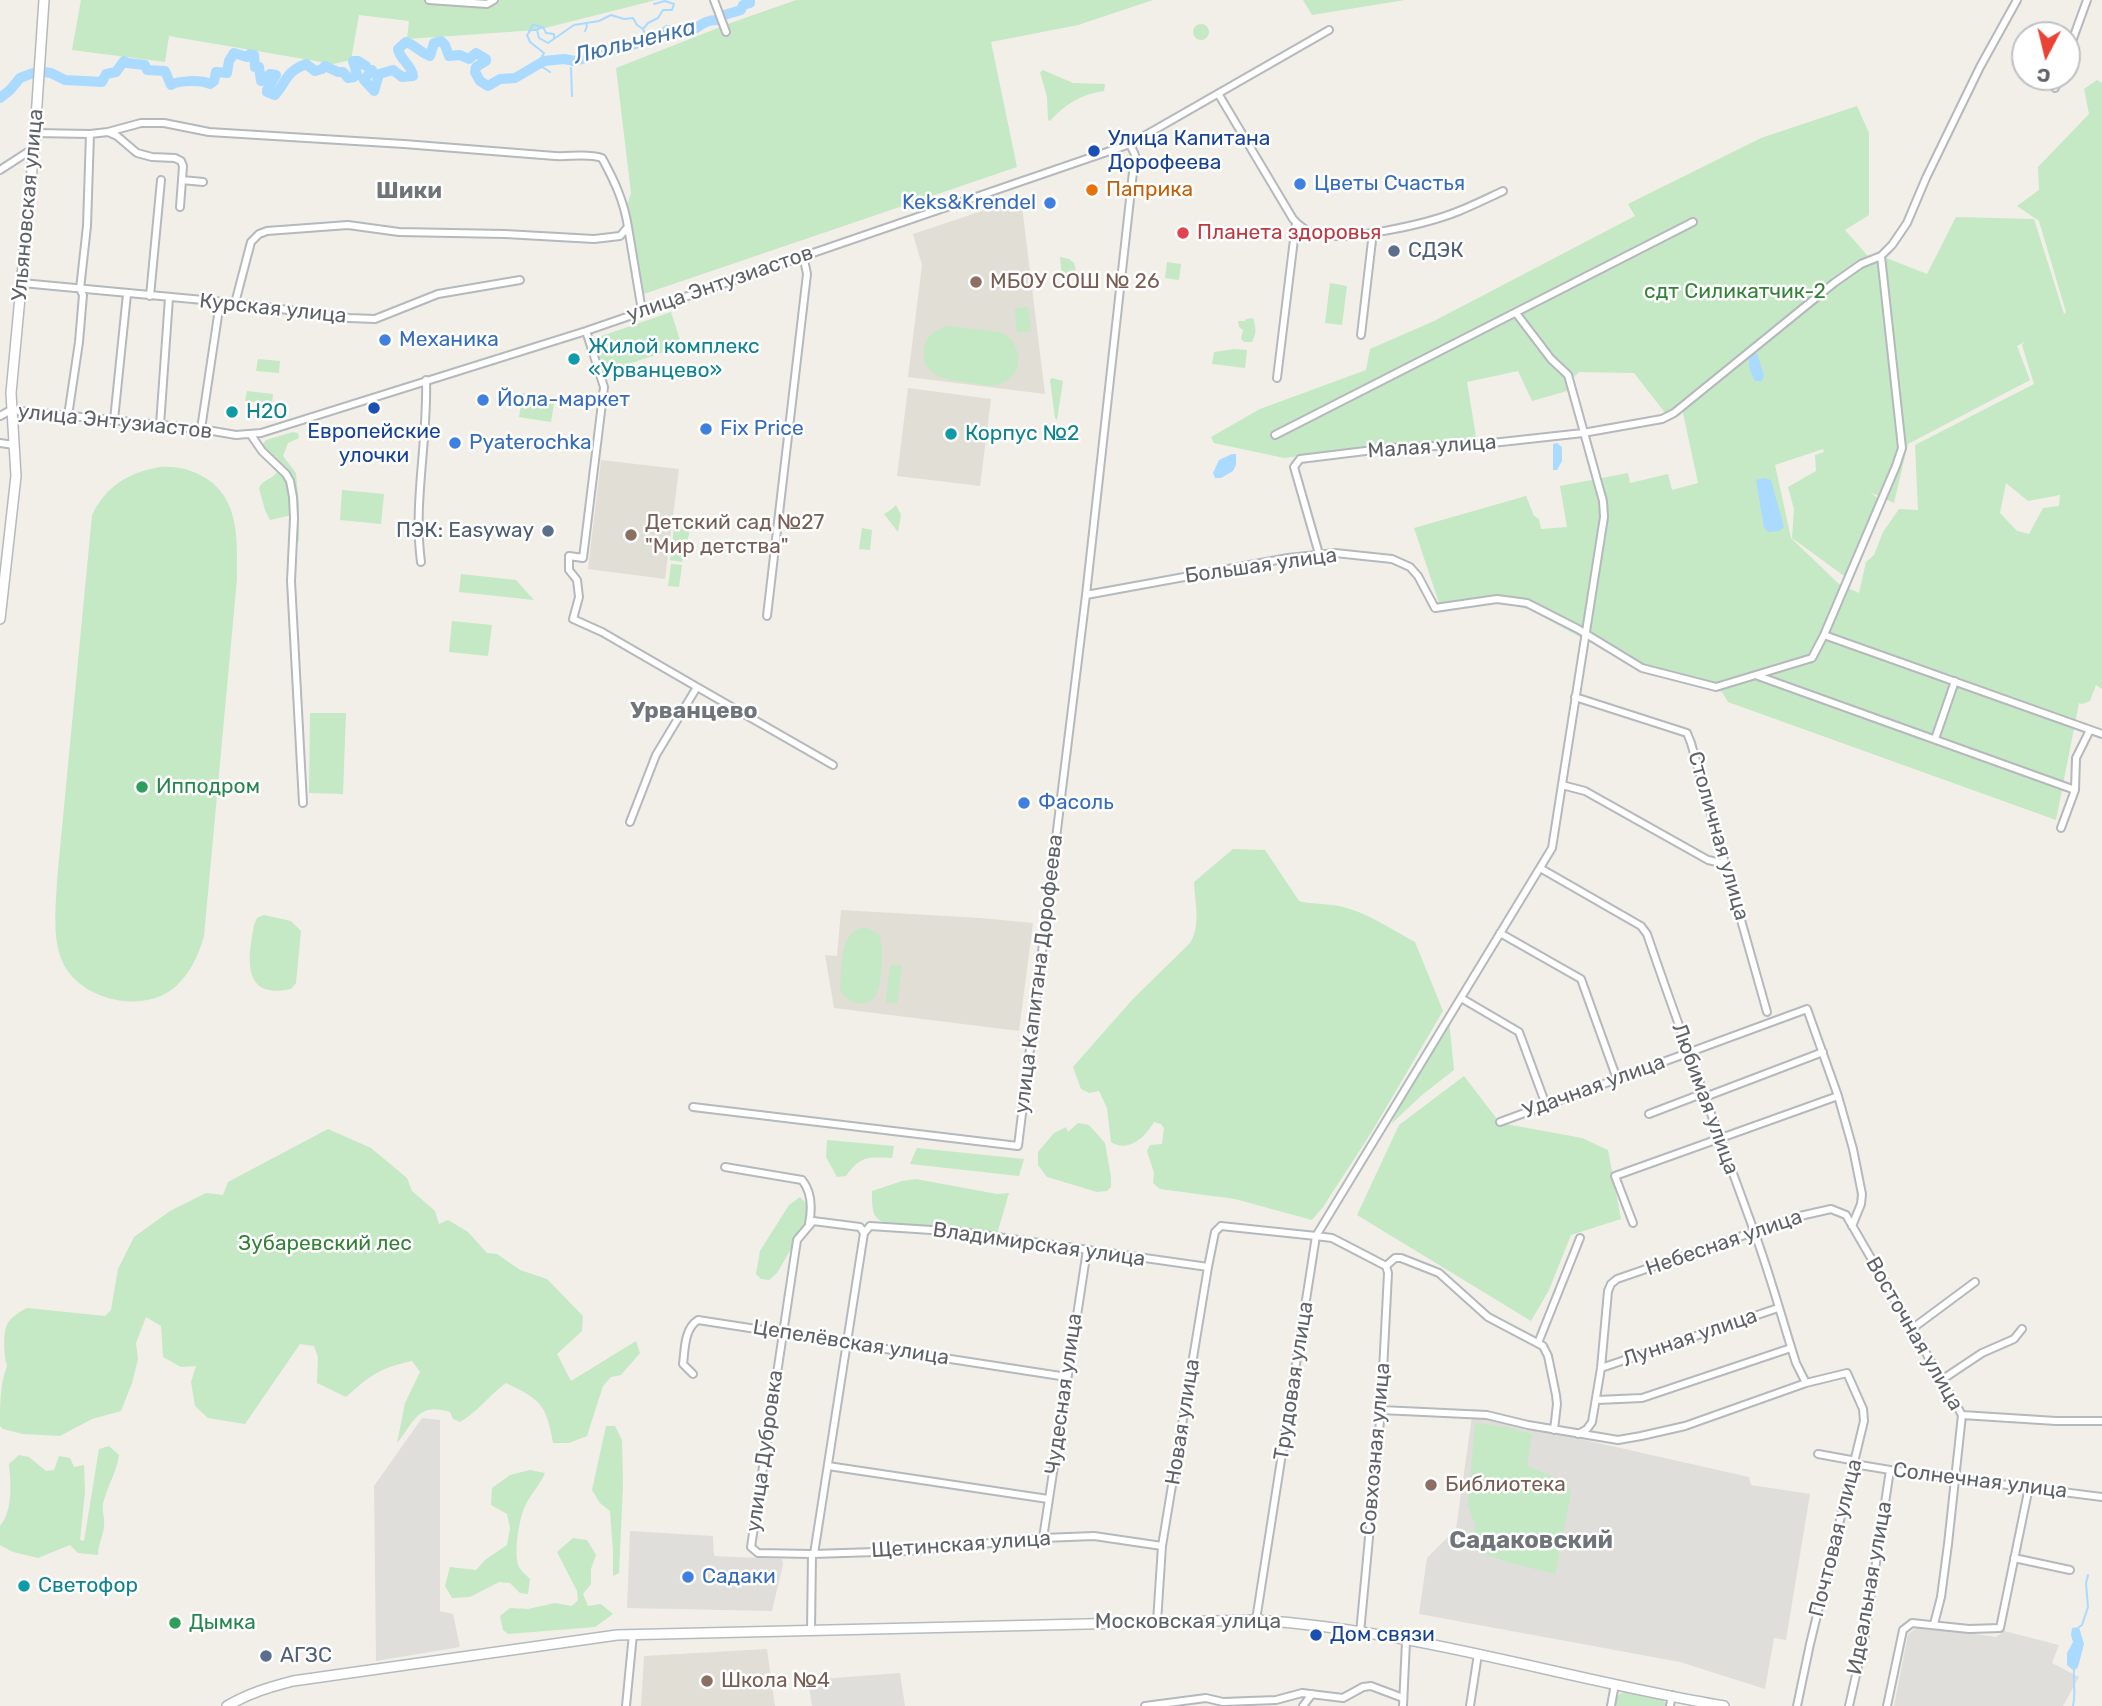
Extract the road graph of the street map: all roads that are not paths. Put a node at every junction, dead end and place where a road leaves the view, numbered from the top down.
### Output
1 (44, 0) edge
2 (429, 0) edge
3 (494, 0) edge
4 (714, 0) edge
5 (2017, 0) edge
6 (2087, 0) edge
7 (2079, 21) edge
8 (1329, 30) dead end
9 (726, 32) dead end
10 (1220, 95) junction
11 (108, 132) junction
12 (35, 133) junction
13 (90, 134) junction
14 (1130, 144) junction
15 (34, 148) junction
16 (0, 170) edge
17 (161, 180) dead end
18 (182, 180) junction
19 (203, 182) dead end
20 (1503, 191) dead end
21 (180, 207) dead end
22 (1693, 222) dead end
23 (1296, 223) junction
24 (628, 227) junction
25 (1373, 232) junction
26 (803, 255) junction
27 (1881, 256) junction
28 (520, 280) dead end
29 (22, 283) junction
30 (80, 289) junction
31 (127, 294) junction
32 (150, 296) junction
33 (169, 298) junction
34 (220, 302) junction
35 (236, 303) junction
36 (642, 311) junction
37 (1516, 313) junction
38 (586, 331) junction
39 (1362, 335) dead end
40 (1277, 378) dead end
41 (426, 380) junction
42 (11, 410) junction
43 (0, 416) edge
44 (70, 416) junction
45 (114, 420) junction
46 (160, 425) junction
47 (201, 429) junction
48 (1583, 433) junction
49 (251, 435) junction
50 (1275, 435) dead end
51 (0, 443) edge
52 (13, 445) junction
53 (1319, 554) junction
54 (421, 562) dead end
55 (1086, 595) junction
56 (767, 616) dead end
57 (0, 619) edge
58 (1585, 634) junction
59 (1824, 635) junction
60 (1756, 675) junction
61 (1955, 681) junction
62 (697, 687) junction
63 (1575, 697) junction
64 (2090, 730) junction
65 (2102, 734) edge
66 (1935, 739) junction
67 (834, 765) dead end
68 (1562, 785) junction
69 (2075, 790) junction
70 (303, 803) dead end
71 (630, 822) dead end
72 (2061, 828) dead end
73 (1726, 864) junction
74 (1540, 868) junction
75 (1500, 933) junction
76 (1461, 998) junction
77 (1767, 1012) dead end
78 (1687, 1052) junction
79 (1823, 1052) junction
80 (1616, 1079) junction
81 (1705, 1095) junction
82 (1838, 1096) junction
83 (1546, 1105) junction
84 (693, 1107) dead end
85 (1649, 1114) dead end
86 (1500, 1122) dead end
87 (1719, 1138) junction
88 (725, 1167) dead end
89 (1846, 1215) joint
90 (1633, 1223) dead end
91 (809, 1226) junction
92 (1852, 1226) junction
93 (1754, 1231) junction
94 (864, 1233) junction
95 (1316, 1236) junction
96 (1580, 1238) dead end
97 (1087, 1250) junction
98 (1386, 1266) junction
99 (1208, 1267) junction
100 (1975, 1282) dead end
101 (1778, 1308) junction
102 (1913, 1328) junction
103 (2022, 1329) dead end
104 (782, 1332) junction
105 (847, 1343) junction
106 (1538, 1343) junction
107 (1791, 1348) junction
108 (1601, 1368) junction
109 (693, 1374) dead end
110 (1067, 1377) junction
111 (1943, 1379) junction
112 (1806, 1383) junction
113 (1597, 1401) junction
114 (1381, 1410) junction
115 (1962, 1415) junction
116 (2102, 1420) edge
117 (1554, 1430) junction
118 (1578, 1434) junction
119 (1818, 1454) dead end
120 (1854, 1464) junction
121 (828, 1466) junction
122 (1890, 1471) junction
123 (1955, 1479) junction
124 (2029, 1487) junction
125 (2102, 1497) edge
126 (1048, 1499) junction
127 (1043, 1538) junction
128 (1162, 1546) junction
129 (758, 1553) joint
130 (813, 1554) junction
131 (2014, 1558) junction
132 (2070, 1570) dead end
133 (1256, 1620) junction
134 (1157, 1622) junction
135 (1934, 1624) junction
136 (811, 1630) junction
137 (1360, 1633) junction
138 (638, 1634) junction
139 (1406, 1641) junction
140 (1478, 1654) junction
141 (1615, 1684) junction
142 (1312, 1694) junction
143 (1672, 1695) junction
144 (1403, 1698) junction
145 (1223, 1704) edge
146 (228, 1706) edge
147 (626, 1706) edge
148 (1145, 1706) edge
149 (1303, 1706) edge
150 (1403, 1706) edge
151 (1470, 1706) edge
152 (1611, 1706) edge
153 (1670, 1706) edge
154 (1724, 1706) edge
155 (1797, 1706) edge
156 (1849, 1706) edge
157 (1887, 1706) edge

1 - 12 main road, Ульяновская улица
2 - 3 street
4 - 9 street
5 - 27 street
6 - 7 street
8 - 10 street, улица Энтузиастов
10 - 14 street, улица Энтузиастов
10 - 23 street
11 - 13 street
11 - 18 street
11 - 24 street
12 - 13 street
12 - 15 main road, Ульяновская улица
13 - 30 street
14 - 26 street, улица Энтузиастов
14 - 55 street, улица Капитана Дорофеева
15 - 16 street
15 - 29 main road, Ульяновская улица
17 - 32 street
18 - 19 street
18 - 21 street
20 - 25 street
22 - 37 street
23 - 25 street
23 - 40 street
24 - 35 street
24 - 36 street
25 - 39 street
26 - 36 street, улица Энтузиастов
26 - 56 street
27 - 48 street, Малая улица
27 - 59 street
28 - 35 street, Курская улица
29 - 30 street, Курская улица
29 - 42 main road, Ульяновская улица
30 - 31 street, Курская улица
30 - 44 street
31 - 32 street, Курская улица
31 - 45 street
32 - 33 street, Курская улица
33 - 34 street, Курская улица
33 - 46 street
34 - 35 street, Курская улица
34 - 47 street
36 - 38 street, улица Энтузиастов
37 - 48 street
37 - 50 street
38 - 41 street, улица Энтузиастов
38 - 62 street
41 - 49 street, улица Энтузиастов
41 - 54 street
42 - 43 street, улица Энтузиастов
42 - 44 street, улица Энтузиастов
42 - 52 main road, Ульяновская улица
44 - 45 street, улица Энтузиастов
45 - 46 street, улица Энтузиастов
46 - 47 street, улица Энтузиастов
47 - 49 street, улица Энтузиастов
48 - 53 street, Малая улица
48 - 58 street
49 - 70 street
51 - 52 street
52 - 57 main road, Ульяновская улица
53 - 55 street, Большая улица
53 - 58 street, Большая улица
55 - 84 street, улица Капитана Дорофеева
58 - 60 street
58 - 63 street
59 - 60 street
59 - 61 street
60 - 66 street
61 - 64 street
61 - 66 street
62 - 67 street
62 - 71 street
63 - 68 street
63 - 73 street, Столичная улица
64 - 65 street
64 - 69 street
66 - 69 street
68 - 73 street
68 - 74 street
69 - 72 street
73 - 77 street, Столичная улица
74 - 75 street
74 - 78 street, Любимая улица
75 - 76 street
75 - 80 street
76 - 83 street
76 - 95 street
78 - 79 street, Удачная улица
78 - 80 street, Удачная улица
78 - 81 street, Любимая улица
79 - 81 street
79 - 82 street
80 - 83 street, Удачная улица
81 - 85 street
81 - 87 street, Любимая улица
82 - 87 street
82 - 92 street
83 - 86 street, Удачная улица
87 - 90 street
87 - 93 street, Любимая улица
88 - 91 street, улица Дубровка
89 - 92 street, Восточная улица
89 - 93 street, Небесная улица
91 - 94 street
91 - 104 street, улица Дубровка
92 - 102 street, Восточная улица
93 - 101 street, Любимая улица
93 - 108 street, Небесная улица
94 - 97 street, Владимирская улица
94 - 105 street
95 - 98 street
95 - 99 street, Новая улица
95 - 133 street, Трудовая улица
96 - 106 street
97 - 99 street, Владимирская улица
97 - 110 street, Чудесная улица
98 - 106 street
98 - 114 street, Совхозная улица
99 - 128 street, Новая улица
100 - 102 street
101 - 107 street, Любимая улица
101 - 108 street, Лунная улица
102 - 111 street, Восточная улица
103 - 111 street
104 - 105 street, Цепелёвская улица
104 - 109 street, Цепелёвская улица
104 - 129 street, улица Дубровка
105 - 110 street, Цепелёвская улица
105 - 121 street
106 - 117 street
107 - 112 street, Любимая улица
107 - 113 street
108 - 113 street
110 - 126 street, Чудесная улица
111 - 115 street, Восточная улица
112 - 118 street
112 - 120 street, Почтовая улица
113 - 118 street
114 - 117 street
114 - 137 street, Совхозная улица
115 - 116 street
115 - 123 street, Восточная улица
117 - 118 street
119 - 120 street, Солнечная улица
120 - 122 street, Солнечная улица
120 - 155 street, Почтовая улица
121 - 126 street
121 - 130 street
122 - 123 street, Солнечная улица
122 - 156 street, Идеальная улица
123 - 124 street, Солнечная улица
123 - 135 street, Восточная улица
124 - 125 street, Солнечная улица
124 - 131 street
126 - 127 street, Чудесная улица
127 - 128 street, Щетинская улица
127 - 130 street, Щетинская улица
128 - 134 street, Новая улица
129 - 130 street, Щетинская улица
130 - 136 street
131 - 132 street
131 - 135 street
133 - 134 main road, Московская улица
133 - 137 main road, Московская улица
134 - 136 main road, Московская улица
135 - 157 street
136 - 138 main road, Московская улица
137 - 139 main road, Московская улица
138 - 146 main road, Московская улица
138 - 147 street
139 - 140 main road, Московская улица
139 - 144 street
140 - 141 main road, Московская улица
140 - 151 street
141 - 143 main road, Московская улица
141 - 152 street
142 - 144 street
142 - 145 street
142 - 149 street
143 - 153 street
143 - 154 main road, Московская улица
144 - 150 street
145 - 148 street

